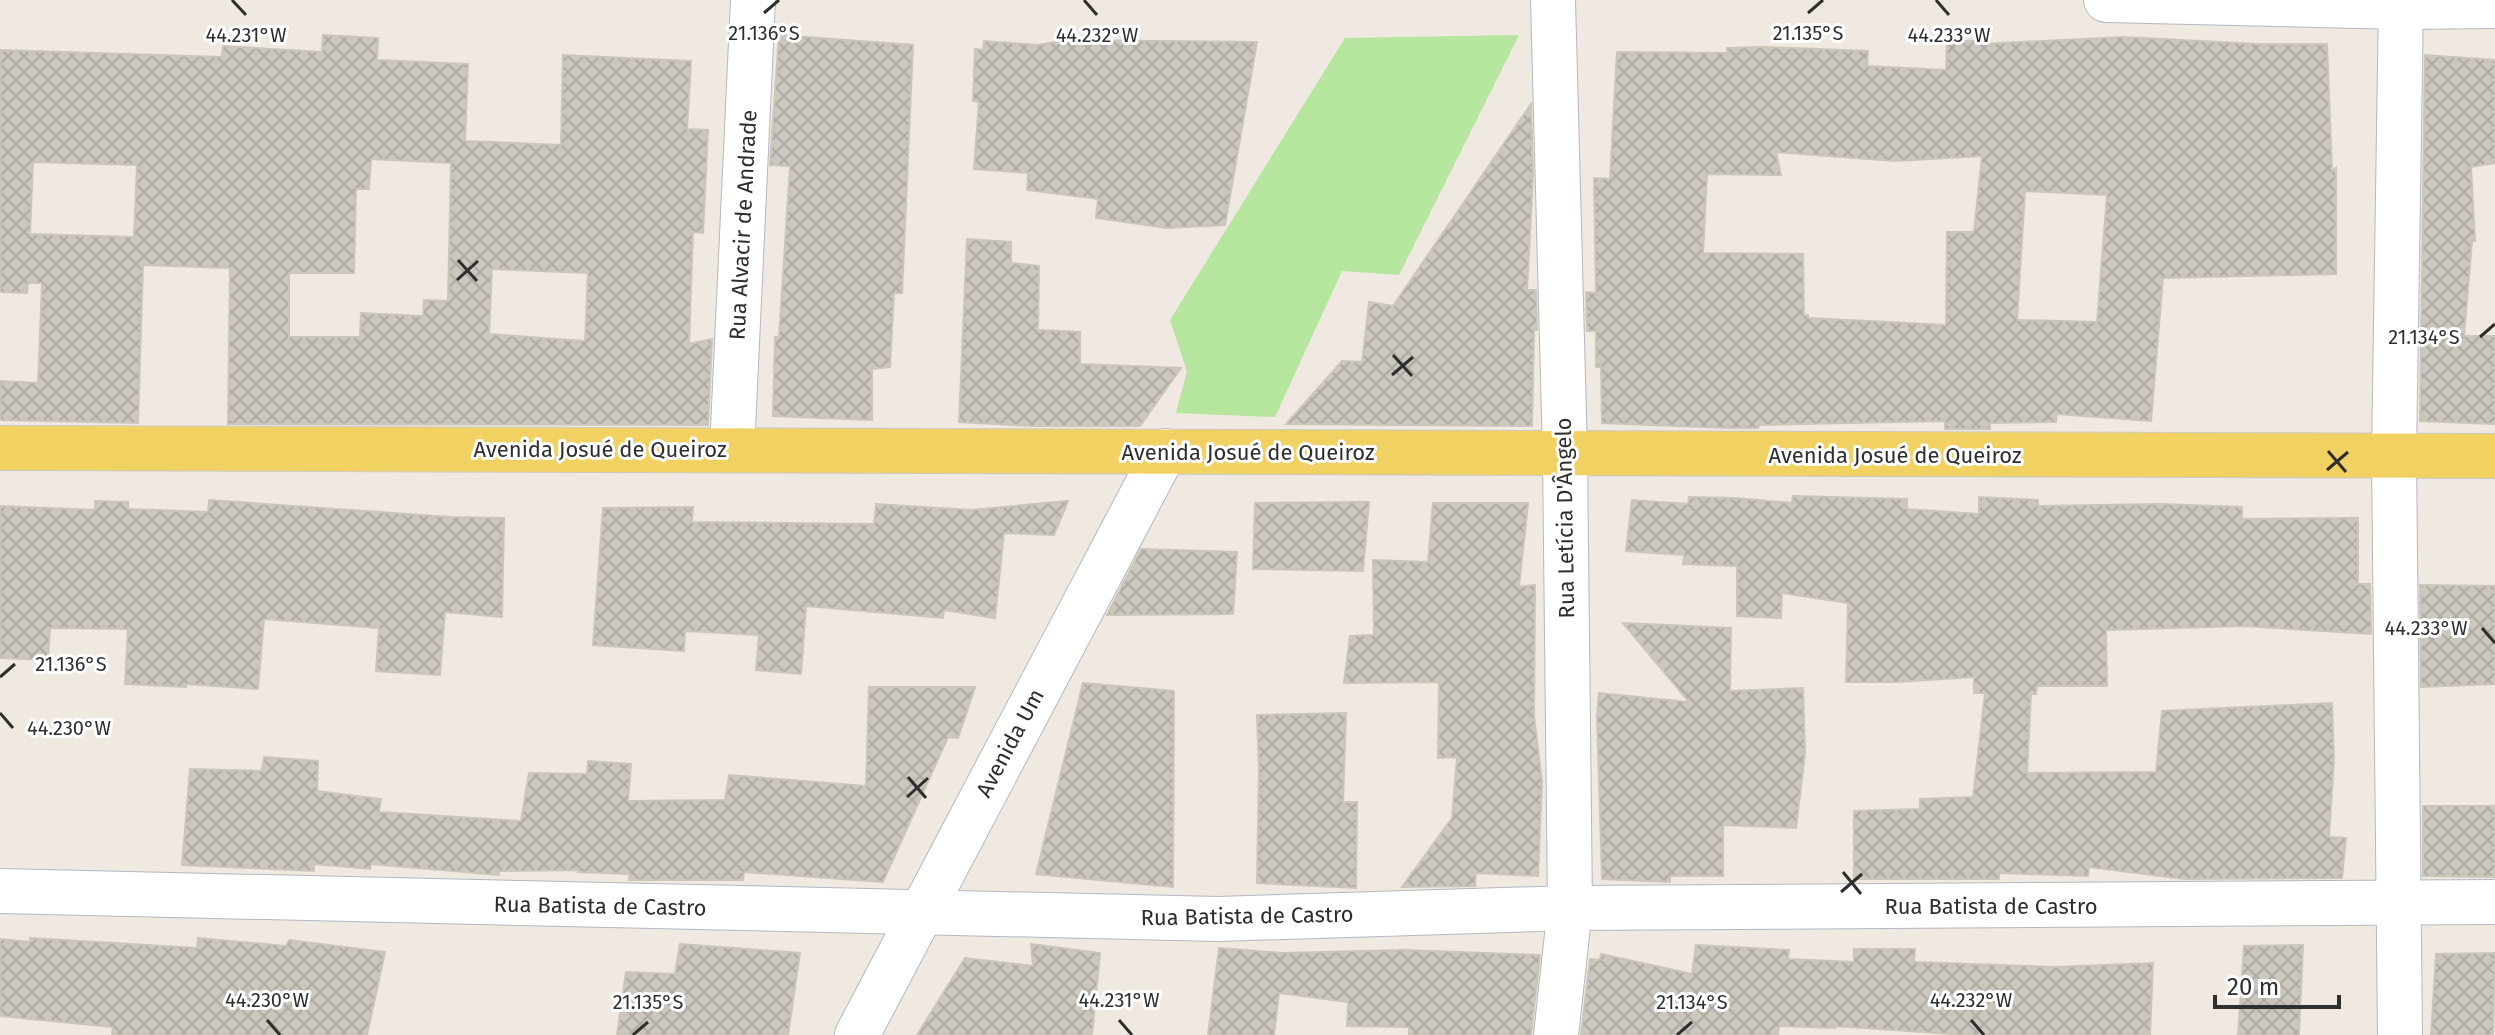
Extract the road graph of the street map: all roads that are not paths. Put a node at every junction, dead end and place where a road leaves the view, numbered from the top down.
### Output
1 (753, 0) edge
2 (1553, 0) edge
3 (2106, 0) edge
4 (2401, 4) edge
5 (2495, 6) edge
6 (0, 448) edge
7 (732, 450) junction
8 (1165, 451) junction
9 (1565, 454) junction
10 (2394, 456) junction
11 (2495, 456) edge
12 (0, 891) edge
13 (2495, 902) edge
14 (2398, 903) junction
15 (1570, 908) junction
16 (919, 914) junction
17 (857, 1035) edge
18 (1556, 1035) edge
19 (2400, 1035) edge

1 - 7 street, Rua Alvacir de Andrade
2 - 9 street, Rua Letícia D'Ângelo
3 - 4 street
4 - 5 street
4 - 10 street
6 - 7 main road, Avenida Josué de Queiroz
7 - 8 main road, Avenida Josué de Queiroz
8 - 9 main road, Avenida Josué de Queiroz
8 - 16 street, Avenida Um
9 - 10 main road, Avenida Josué de Queiroz
9 - 15 street, Rua Letícia D'Ângelo
10 - 11 main road, Avenida Josué de Queiroz
10 - 14 street
12 - 16 street, Rua Batista de Castro
13 - 14 street, Rua Batista de Castro
14 - 15 street, Rua Batista de Castro
14 - 19 street
15 - 16 street, Rua Batista de Castro
15 - 18 street, Rua Letícia D'Ângelo
16 - 17 street, Avenida Um

